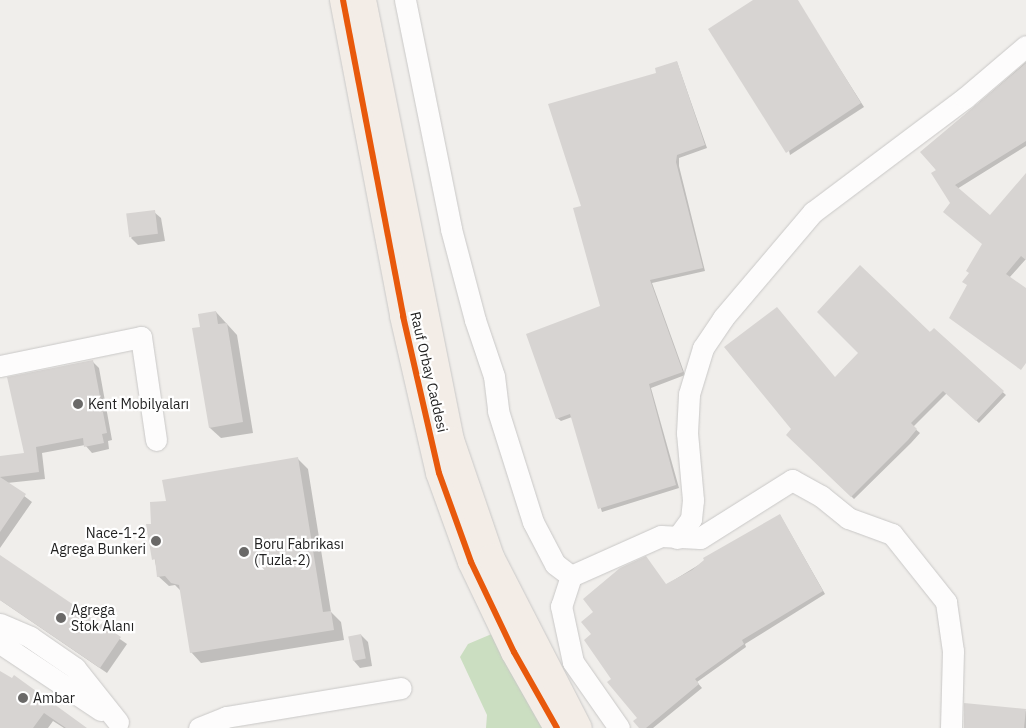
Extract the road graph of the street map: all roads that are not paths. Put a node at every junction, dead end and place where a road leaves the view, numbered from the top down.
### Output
1 (343, 0) edge
2 (363, 0) edge
3 (405, 0) edge
4 (1026, 46) edge
5 (0, 366) edge
6 (156, 440) dead end
7 (677, 538) junction
8 (571, 576) junction
9 (0, 624) edge
10 (0, 643) edge
11 (401, 688) dead end
12 (123, 725) edge
13 (199, 728) edge
14 (557, 728) edge
15 (579, 728) edge
16 (619, 728) edge
17 (951, 728) edge

1 - 14 main road, Rauf Orbay Caddesi
2 - 15 main road, Rauf Orbay Caddesi
3 - 8 lane
4 - 7 lane
5 - 6 lane
7 - 8 lane
7 - 17 lane
8 - 16 lane
9 - 12 lane
10 - 12 lane
11 - 13 lane

